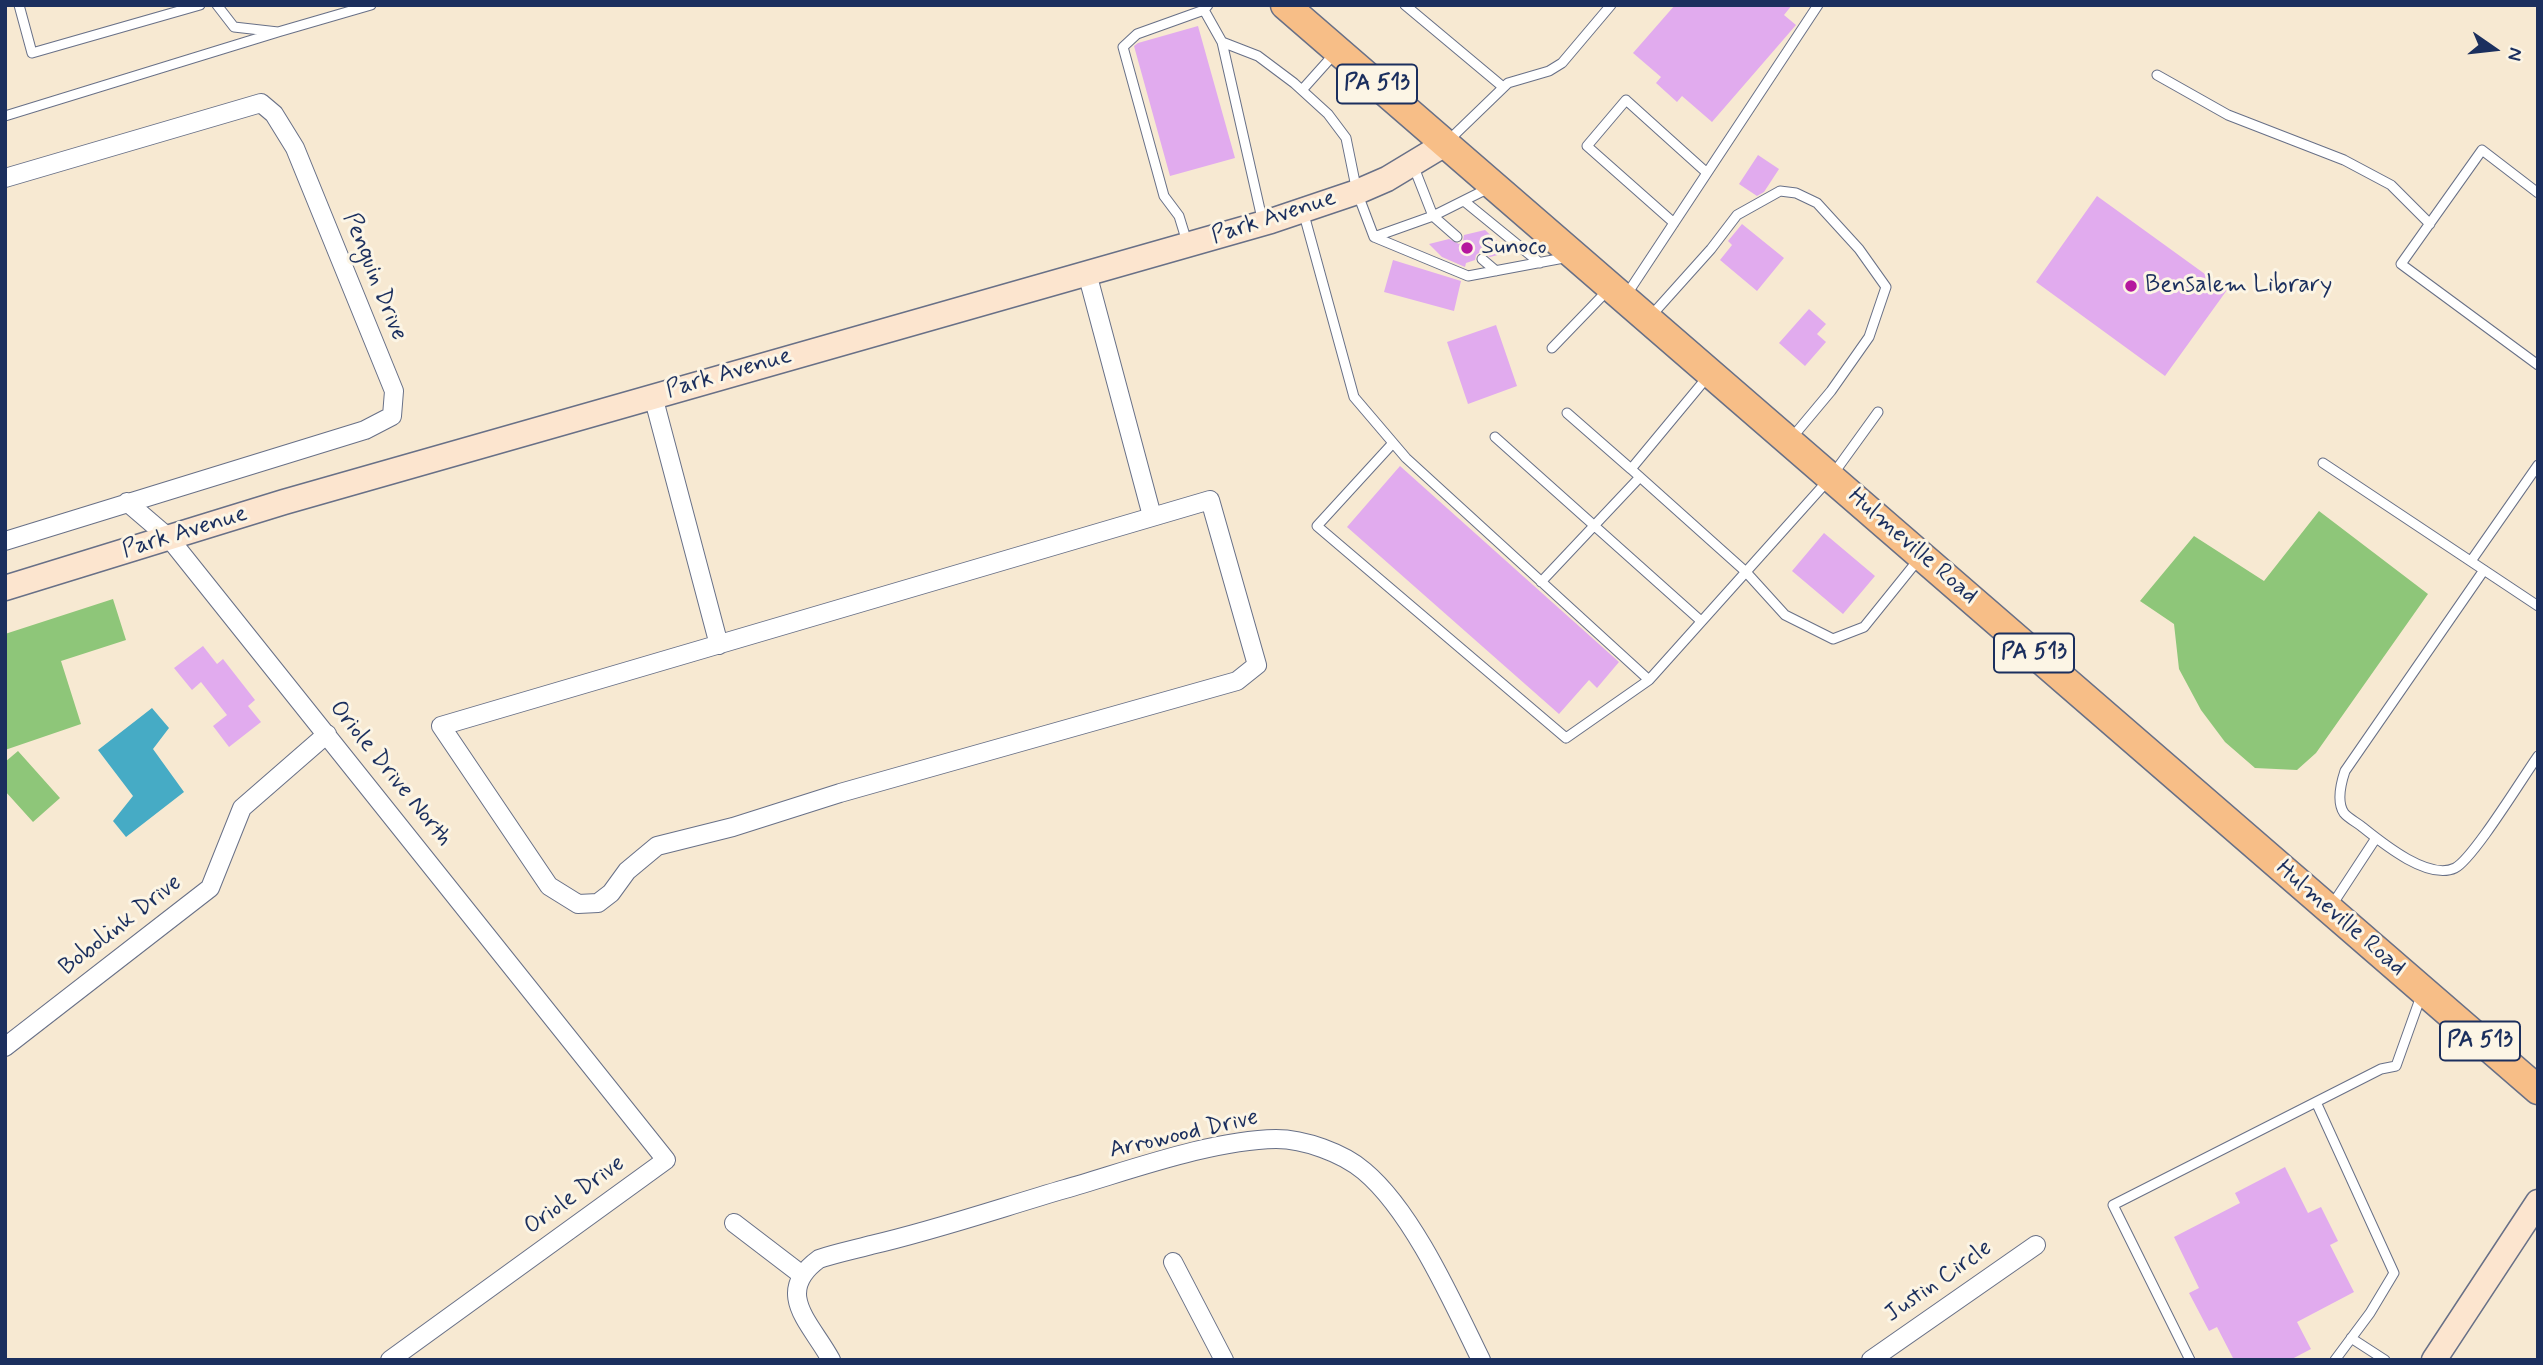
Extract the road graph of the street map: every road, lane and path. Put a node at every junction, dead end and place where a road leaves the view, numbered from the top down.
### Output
1 (19, 5) edge
2 (200, 5) edge
3 (218, 5) edge
4 (371, 5) edge
5 (1285, 5) edge
6 (1405, 5) edge
7 (1611, 5) edge
8 (1818, 5) edge
9 (1206, 8) edge
10 (278, 32) junction
11 (1222, 42) junction
12 (1338, 50) junction
13 (2157, 75) dead end
14 (1503, 87) junction
15 (1302, 90) junction
16 (5, 116) edge
17 (1445, 144) junction
18 (1413, 163) junction
19 (1707, 173) junction
20 (5, 178) edge
21 (1493, 185) junction
22 (1357, 192) junction
23 (2538, 193) edge
24 (1464, 201) junction
25 (1303, 209) junction
26 (1433, 216) junction
27 (1263, 223) junction
28 (1674, 223) junction
29 (2430, 224) junction
30 (1374, 236) junction
31 (1457, 237) dead end
32 (1188, 245) junction
33 (1574, 256) junction
34 (1482, 259) dead end
35 (1540, 264) junction
36 (1496, 271) junction
37 (1087, 273) junction
38 (1618, 293) junction
39 (1648, 319) junction
40 (1552, 348) dead end
41 (2538, 365) edge
42 (1711, 373) junction
43 (653, 396) junction
44 (1567, 412) dead end
45 (1878, 412) dead end
46 (1495, 437) dead end
47 (1789, 441) junction
48 (1393, 443) junction
49 (2323, 463) dead end
50 (2538, 466) edge
51 (1631, 469) junction
52 (1640, 477) junction
53 (1830, 477) junction
54 (127, 502) junction
55 (1152, 516) junction
56 (1594, 525) junction
57 (169, 538) junction
58 (5, 541) edge
59 (1922, 556) junction
60 (2471, 561) junction
61 (2484, 570) junction
62 (1746, 572) junction
63 (1541, 582) junction
64 (5, 588) edge
65 (2538, 606) edge
66 (1701, 621) junction
67 (719, 645) junction
68 (1648, 680) junction
69 (327, 734) junction
70 (2538, 756) edge
71 (2376, 838) junction
72 (2330, 909) junction
73 (2422, 991) junction
74 (572, 1042) joint
75 (5, 1047) edge
76 (2538, 1090) edge
77 (2316, 1102) junction
78 (2538, 1202) edge
79 (734, 1223) dead end
80 (2036, 1245) dead end
81 (1173, 1262) dead end
82 (802, 1275) junction
83 (2351, 1338) junction
84 (390, 1360) edge
85 (831, 1360) edge
86 (1224, 1360) edge
87 (1481, 1360) edge
88 (1871, 1360) edge
89 (2190, 1360) edge
90 (2335, 1360) edge
91 (2385, 1360) edge
92 (2434, 1360) edge

1 - 2 lane
3 - 10 lane
4 - 10 lane
5 - 12 main road, Hulmeville Road / PA 513
6 - 14 lane
7 - 14 lane
8 - 19 lane
9 - 11 lane
9 - 32 lane
10 - 16 lane
11 - 15 lane
11 - 27 lane
12 - 15 lane
12 - 17 main road, Hulmeville Road / PA 513
13 - 29 lane
14 - 17 lane
15 - 22 lane
17 - 18 street, Park Avenue
17 - 21 main road, Hulmeville Road / PA 513
18 - 22 street, Park Avenue
18 - 26 lane
19 - 28 lane
19 - 28 lane
20 - 54 street, Penguin Drive
21 - 24 lane
21 - 33 main road, Hulmeville Road / PA 513
22 - 25 street, Park Avenue
22 - 30 lane
23 - 29 lane
24 - 26 lane
24 - 35 lane
25 - 27 street, Park Avenue
25 - 48 lane
26 - 30 lane
26 - 31 lane
27 - 32 street, Park Avenue
28 - 38 lane
29 - 41 lane
30 - 36 lane
32 - 37 street, Park Avenue
33 - 35 lane
33 - 38 main road, Hulmeville Road / PA 513
34 - 36 lane
35 - 36 lane
37 - 43 street, Park Avenue
37 - 55 street
38 - 39 main road, Hulmeville Road / PA 513
38 - 40 lane
39 - 42 main road, Hulmeville Road / PA 513
39 - 47 lane
42 - 47 main road, Hulmeville Road / PA 513
42 - 51 lane
43 - 57 street, Park Avenue
43 - 67 street
44 - 51 lane
45 - 53 lane
46 - 56 lane
47 - 53 main road, Hulmeville Road / PA 513
48 - 63 lane
48 - 68 lane
49 - 60 lane
50 - 60 lane
51 - 52 lane
52 - 56 lane
52 - 62 lane
53 - 59 main road, Hulmeville Road / PA 513
53 - 62 lane
54 - 57 street
54 - 58 street
55 - 67 street
55 - 67 street
56 - 63 lane
56 - 66 lane
57 - 64 street, Park Avenue
57 - 69 street, Oriole Drive North
59 - 62 lane
59 - 72 main road, Hulmeville Road / PA 513
60 - 61 lane
61 - 65 lane
61 - 71 lane
62 - 66 lane
63 - 68 lane
66 - 68 lane
69 - 74 street, Oriole Drive North
69 - 75 street, Bobolink Drive
70 - 71 lane
71 - 72 lane
72 - 73 main road, Hulmeville Road / PA 513
73 - 76 main road, Hulmeville Road / PA 513
73 - 77 lane
74 - 84 street, Oriole Drive
77 - 83 lane
77 - 89 lane
78 - 92 street
79 - 82 street
80 - 88 street, Justin Circle
81 - 86 street
82 - 85 street
82 - 87 street, Arrowood Drive
83 - 90 lane
83 - 91 lane

